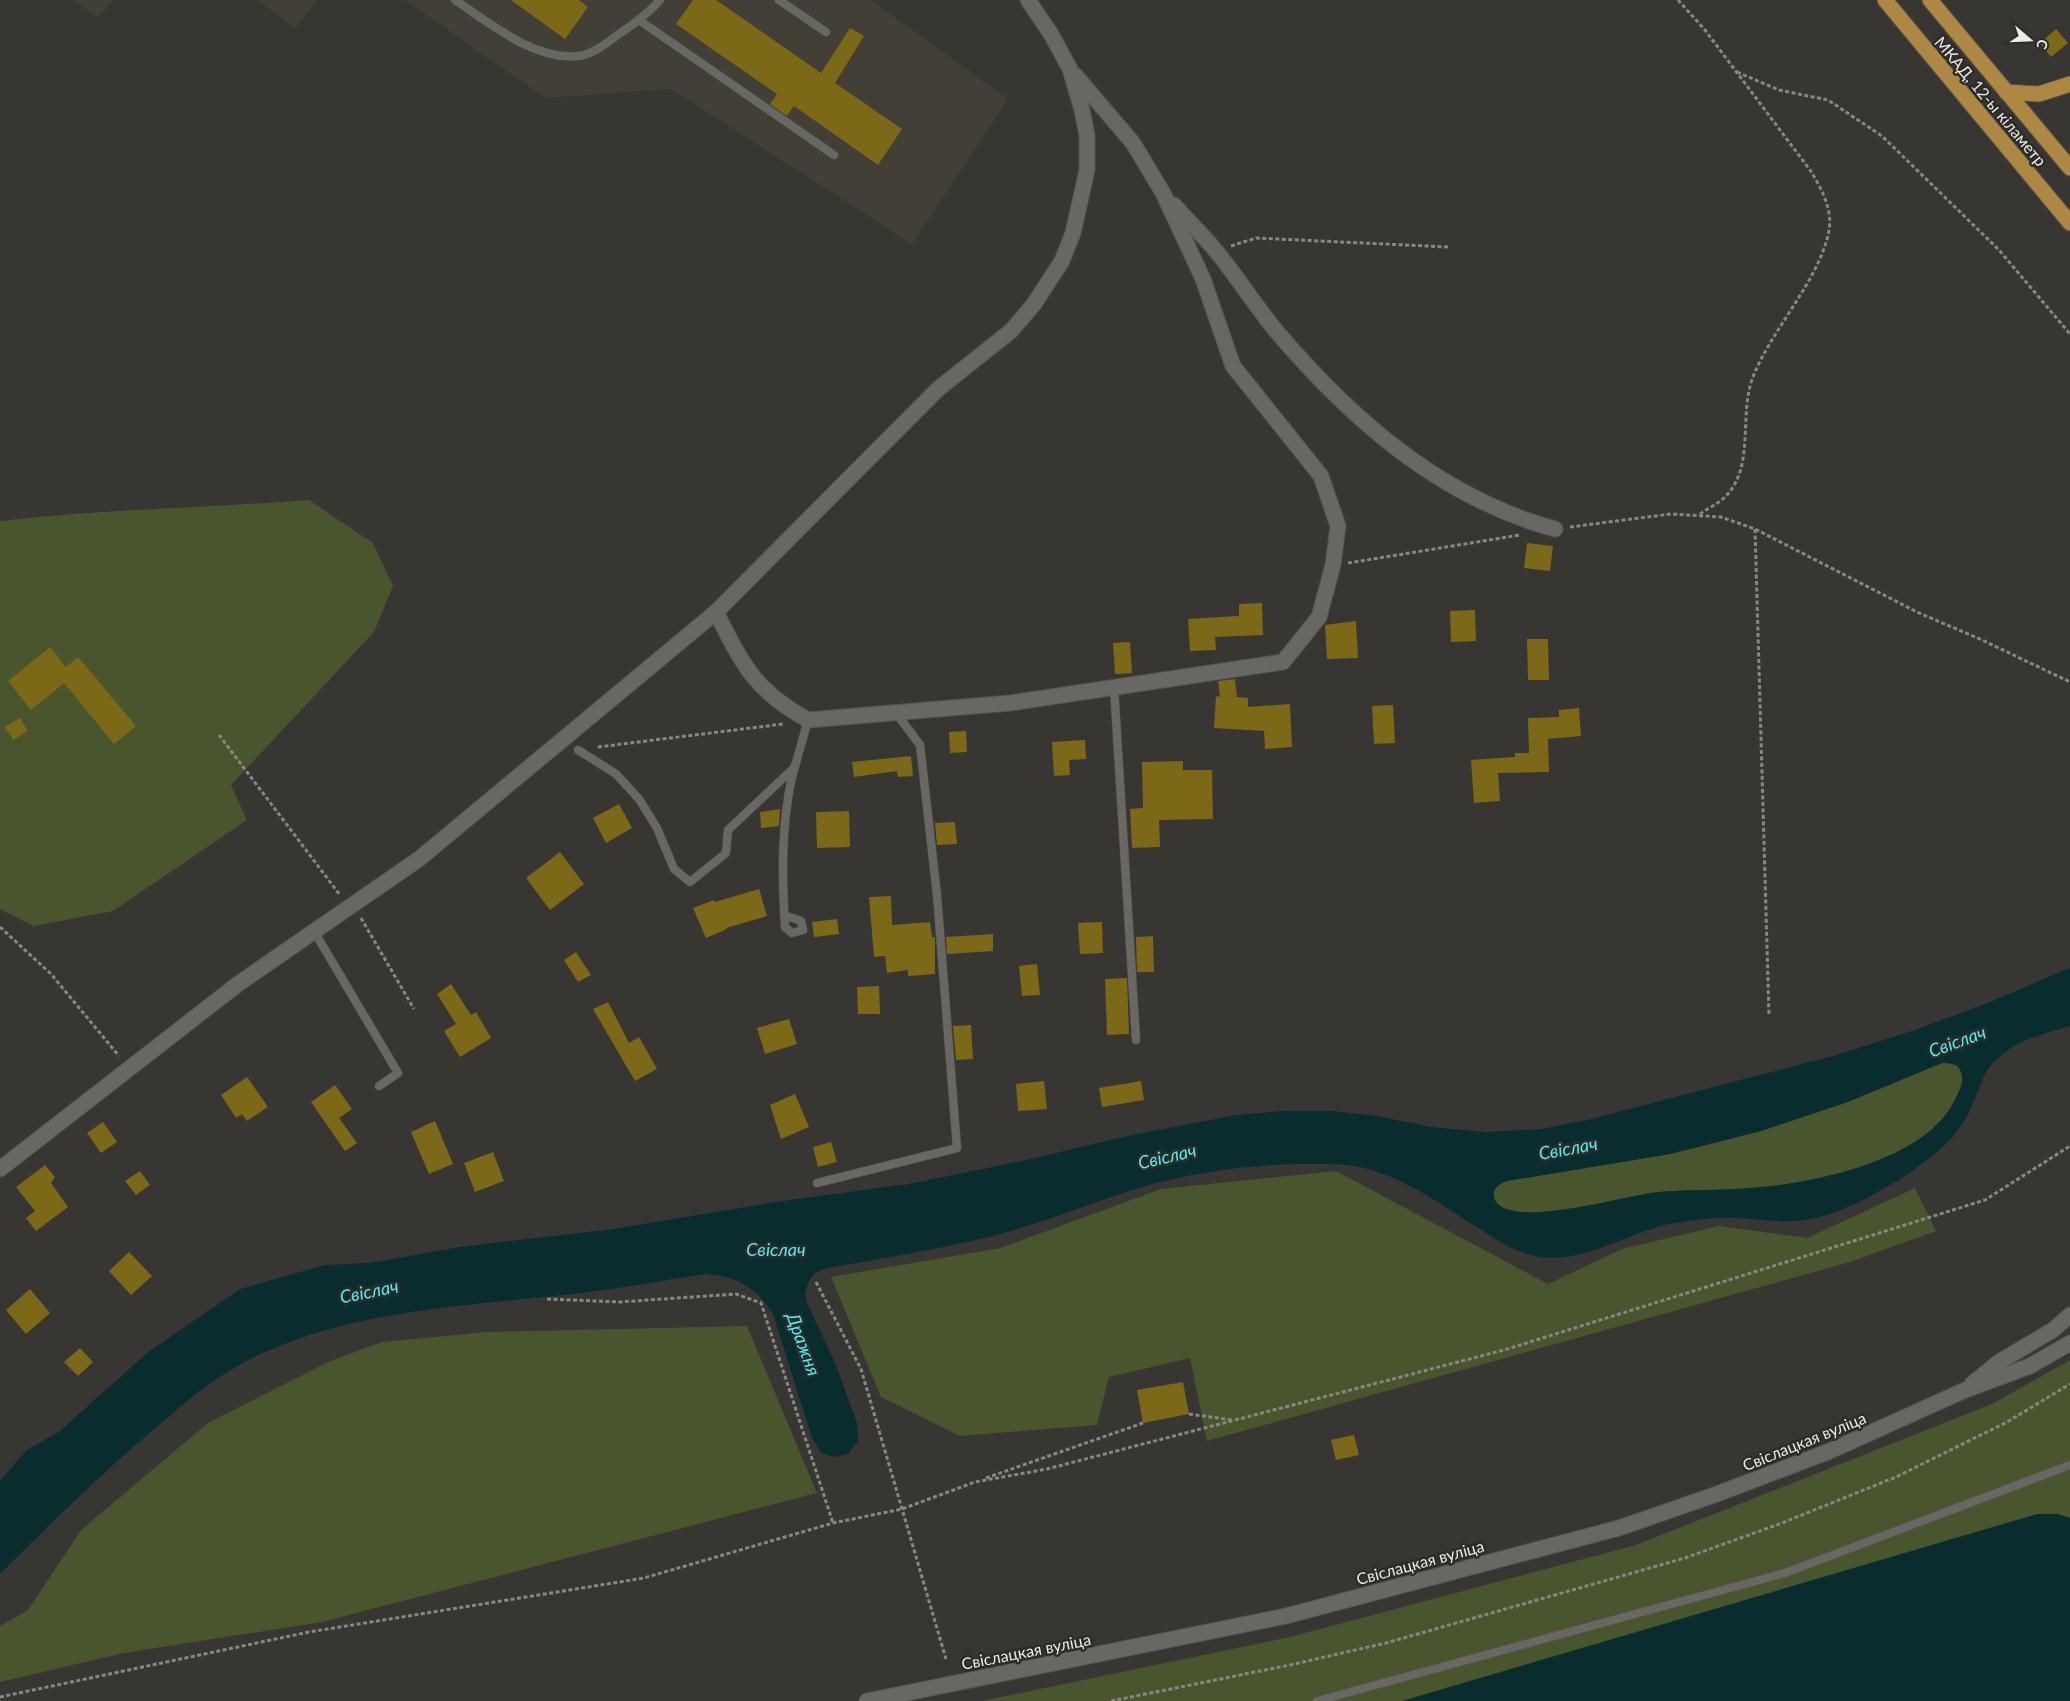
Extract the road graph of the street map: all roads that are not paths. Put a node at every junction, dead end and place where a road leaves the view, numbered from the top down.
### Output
1 (455, 0) edge
2 (660, 0) edge
3 (779, 0) edge
4 (1028, 0) edge
5 (1884, 0) edge
6 (1930, 0) edge
7 (638, 20) junction
8 (826, 32) dead end
9 (1070, 69) junction
10 (2070, 84) edge
11 (2006, 92) junction
12 (834, 155) dead end
13 (2070, 168) edge
14 (1163, 193) junction
15 (2070, 224) edge
16 (1555, 529) dead end
17 (716, 612) junction
18 (1114, 687) junction
19 (896, 713) junction
20 (808, 720) junction
21 (578, 750) road end
22 (795, 768) junction
23 (784, 914) dead end
24 (314, 931) junction
25 (1136, 1040) dead end
26 (379, 1086) dead end
27 (0, 1169) edge
28 (817, 1183) dead end
29 (2070, 1315) edge
30 (2070, 1343) edge
31 (1963, 1391) junction
32 (2070, 1465) edge
33 (867, 1701) edge
34 (1317, 1701) edge

1 - 7 lane
2 - 7 lane
3 - 8 lane
4 - 9 street
5 - 15 highway, МКАД, 12-ы кіламетр
6 - 11 highway, МКАД, 12-ы кіламетр
7 - 12 lane
9 - 14 street
9 - 17 street
10 - 11 highway
11 - 13 highway, МКАД, 12-ы кіламетр
14 - 16 street
14 - 18 street
17 - 20 street
17 - 24 street
18 - 19 street
18 - 25 lane
19 - 20 street
19 - 28 lane
20 - 22 lane
21 - 22 lane
22 - 23 lane
24 - 26 lane
24 - 27 street
29 - 31 street, Свіслацкая вуліца
30 - 31 street, Свіслацкая вуліца
31 - 33 street, Свіслацкая вуліца
32 - 34 lane

